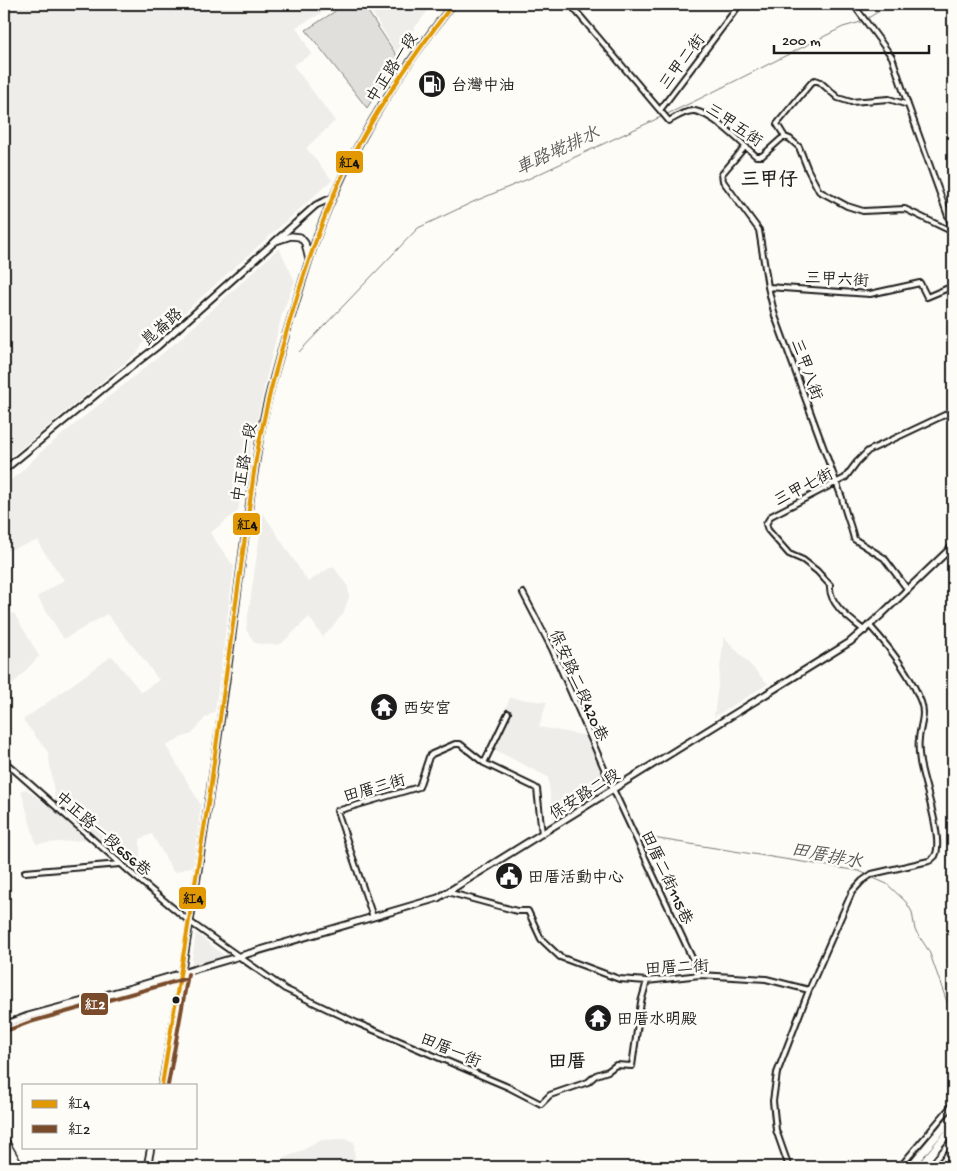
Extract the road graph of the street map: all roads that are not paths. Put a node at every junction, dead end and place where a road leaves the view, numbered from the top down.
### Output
1 (453, 4) edge
2 (570, 4) edge
3 (740, 4) edge
4 (853, 4) edge
5 (908, 105) junction
6 (660, 110) junction
7 (785, 137) junction
8 (745, 147) junction
9 (332, 198) junction
10 (953, 231) edge
11 (276, 241) junction
12 (309, 260) junction
13 (953, 286) edge
14 (768, 287) junction
15 (953, 411) edge
16 (4, 470) edge
17 (835, 483) junction
18 (953, 546) edge
19 (908, 590) junction
20 (523, 593) dead end
21 (870, 626) junction
22 (865, 630) junction
23 (508, 713) dead end
24 (4, 761) edge
25 (484, 763) junction
26 (613, 789) junction
27 (542, 834) junction
28 (120, 864) junction
29 (25, 872) dead end
30 (447, 892) junction
31 (373, 917) junction
32 (190, 922) junction
33 (237, 956) junction
34 (182, 973) junction
35 (700, 975) junction
36 (647, 981) junction
37 (809, 990) junction
38 (4, 1025) edge
39 (162, 1084) edge
40 (953, 1104) edge
41 (953, 1116) edge
42 (953, 1127) edge
43 (953, 1138) edge
44 (4, 1140) edge
45 (151, 1148) edge
46 (4, 1157) edge
47 (9, 1167) edge
48 (19, 1167) edge
49 (147, 1167) edge
50 (789, 1167) edge
51 (900, 1167) edge
52 (910, 1167) edge
53 (920, 1167) edge
54 (929, 1167) edge

1 - 9 main road, 中正路一段
2 - 6 street
3 - 6 street, 三甲二街
4 - 5 street
5 - 7 street
5 - 10 street
6 - 8 street, 三甲五街
7 - 8 street, 三甲五街
7 - 10 street, 三甲五街
8 - 14 street, 三甲八街
9 - 11 street, 崑崙路
9 - 12 main road, 中正路一段
11 - 12 main road
11 - 16 street, 崑崙路
12 - 32 main road, 中正路一段
13 - 14 street, 三甲六街
14 - 17 street, 三甲八街
15 - 17 street, 三甲七街
17 - 19 street, 三甲八街
17 - 22 street, 三甲七街
18 - 19 street, 保安路二段
19 - 21 street, 保安路二段
20 - 26 street, 保安路二段420巷
21 - 22 street, 保安路二段
21 - 37 street
22 - 26 street, 保安路二段
23 - 25 street
24 - 28 street, 中正路一段656巷
25 - 27 street, 田厝三街
25 - 31 street, 田厝三街
26 - 27 street, 保安路二段
26 - 35 street, 田厝二街115巷
27 - 30 street, 保安路二段
28 - 29 street
28 - 32 street, 中正路一段656巷
30 - 31 street, 保安路二段
30 - 36 street, 田厝二街
31 - 33 street, 保安路二段
32 - 33 street, 田厝一街
32 - 34 main road, 中正路一段
33 - 34 street, 保安路二段
33 - 36 street, 田厝一街
34 - 38 street, 保安路二段
34 - 39 main road, 中正路一段
35 - 36 street, 田厝二街
35 - 37 street, 田厝二街
37 - 50 street
40 - 51 street
41 - 52 highway
42 - 53 highway
43 - 54 street
44 - 48 highway
45 - 49 main road
46 - 47 highway

